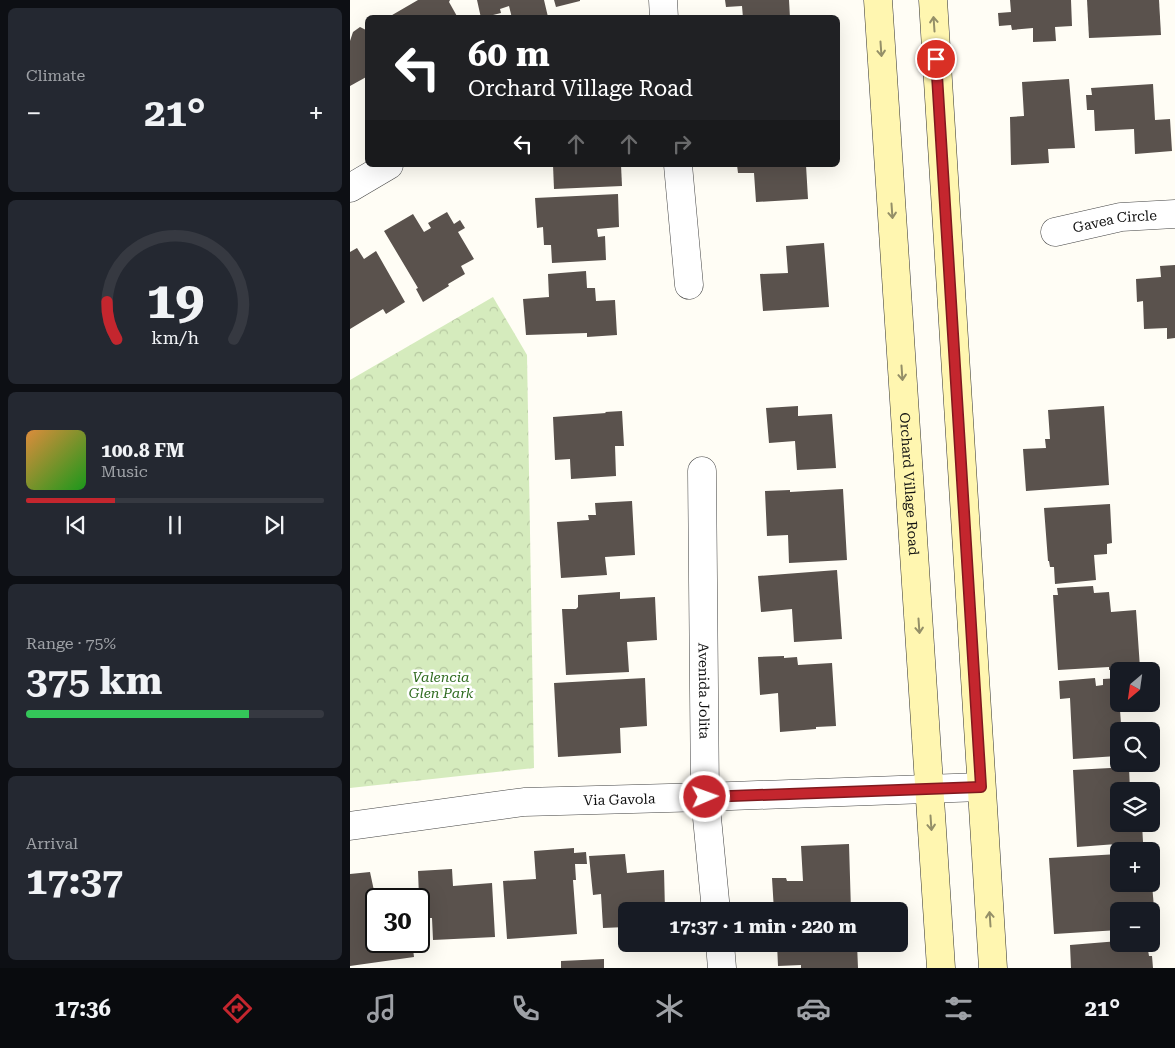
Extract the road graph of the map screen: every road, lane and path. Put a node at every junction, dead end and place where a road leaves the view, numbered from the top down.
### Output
1 (663, 0) edge
2 (878, 0) edge
3 (933, 0) edge
4 (664, 15) edge
5 (386, 167) edge
6 (678, 167) edge
7 (350, 188) edge
8 (1175, 214) edge
9 (1056, 232) dead end
10 (688, 285) dead end
11 (702, 471) dead end
12 (981, 787) junction
13 (929, 789) junction
14 (705, 797) junction
15 (350, 826) edge
16 (715, 902) edge
17 (721, 952) edge
18 (722, 968) edge
19 (941, 968) edge
20 (993, 968) edge

1 - 4 street
2 -> 13 main road, Orchard Village Road
12 -> 3 main road
5 - 7 street
6 - 10 street
8 - 9 street, Gavea Circle
11 - 14 street, Avenida Jolita
12 - 13 street, Via Gavola
20 -> 12 main road
13 - 14 street, Via Gavola
13 -> 19 main road, Orchard Village Road
14 - 15 street, Via Gavola
14 - 16 street, Avenida Jolita
17 - 18 street

